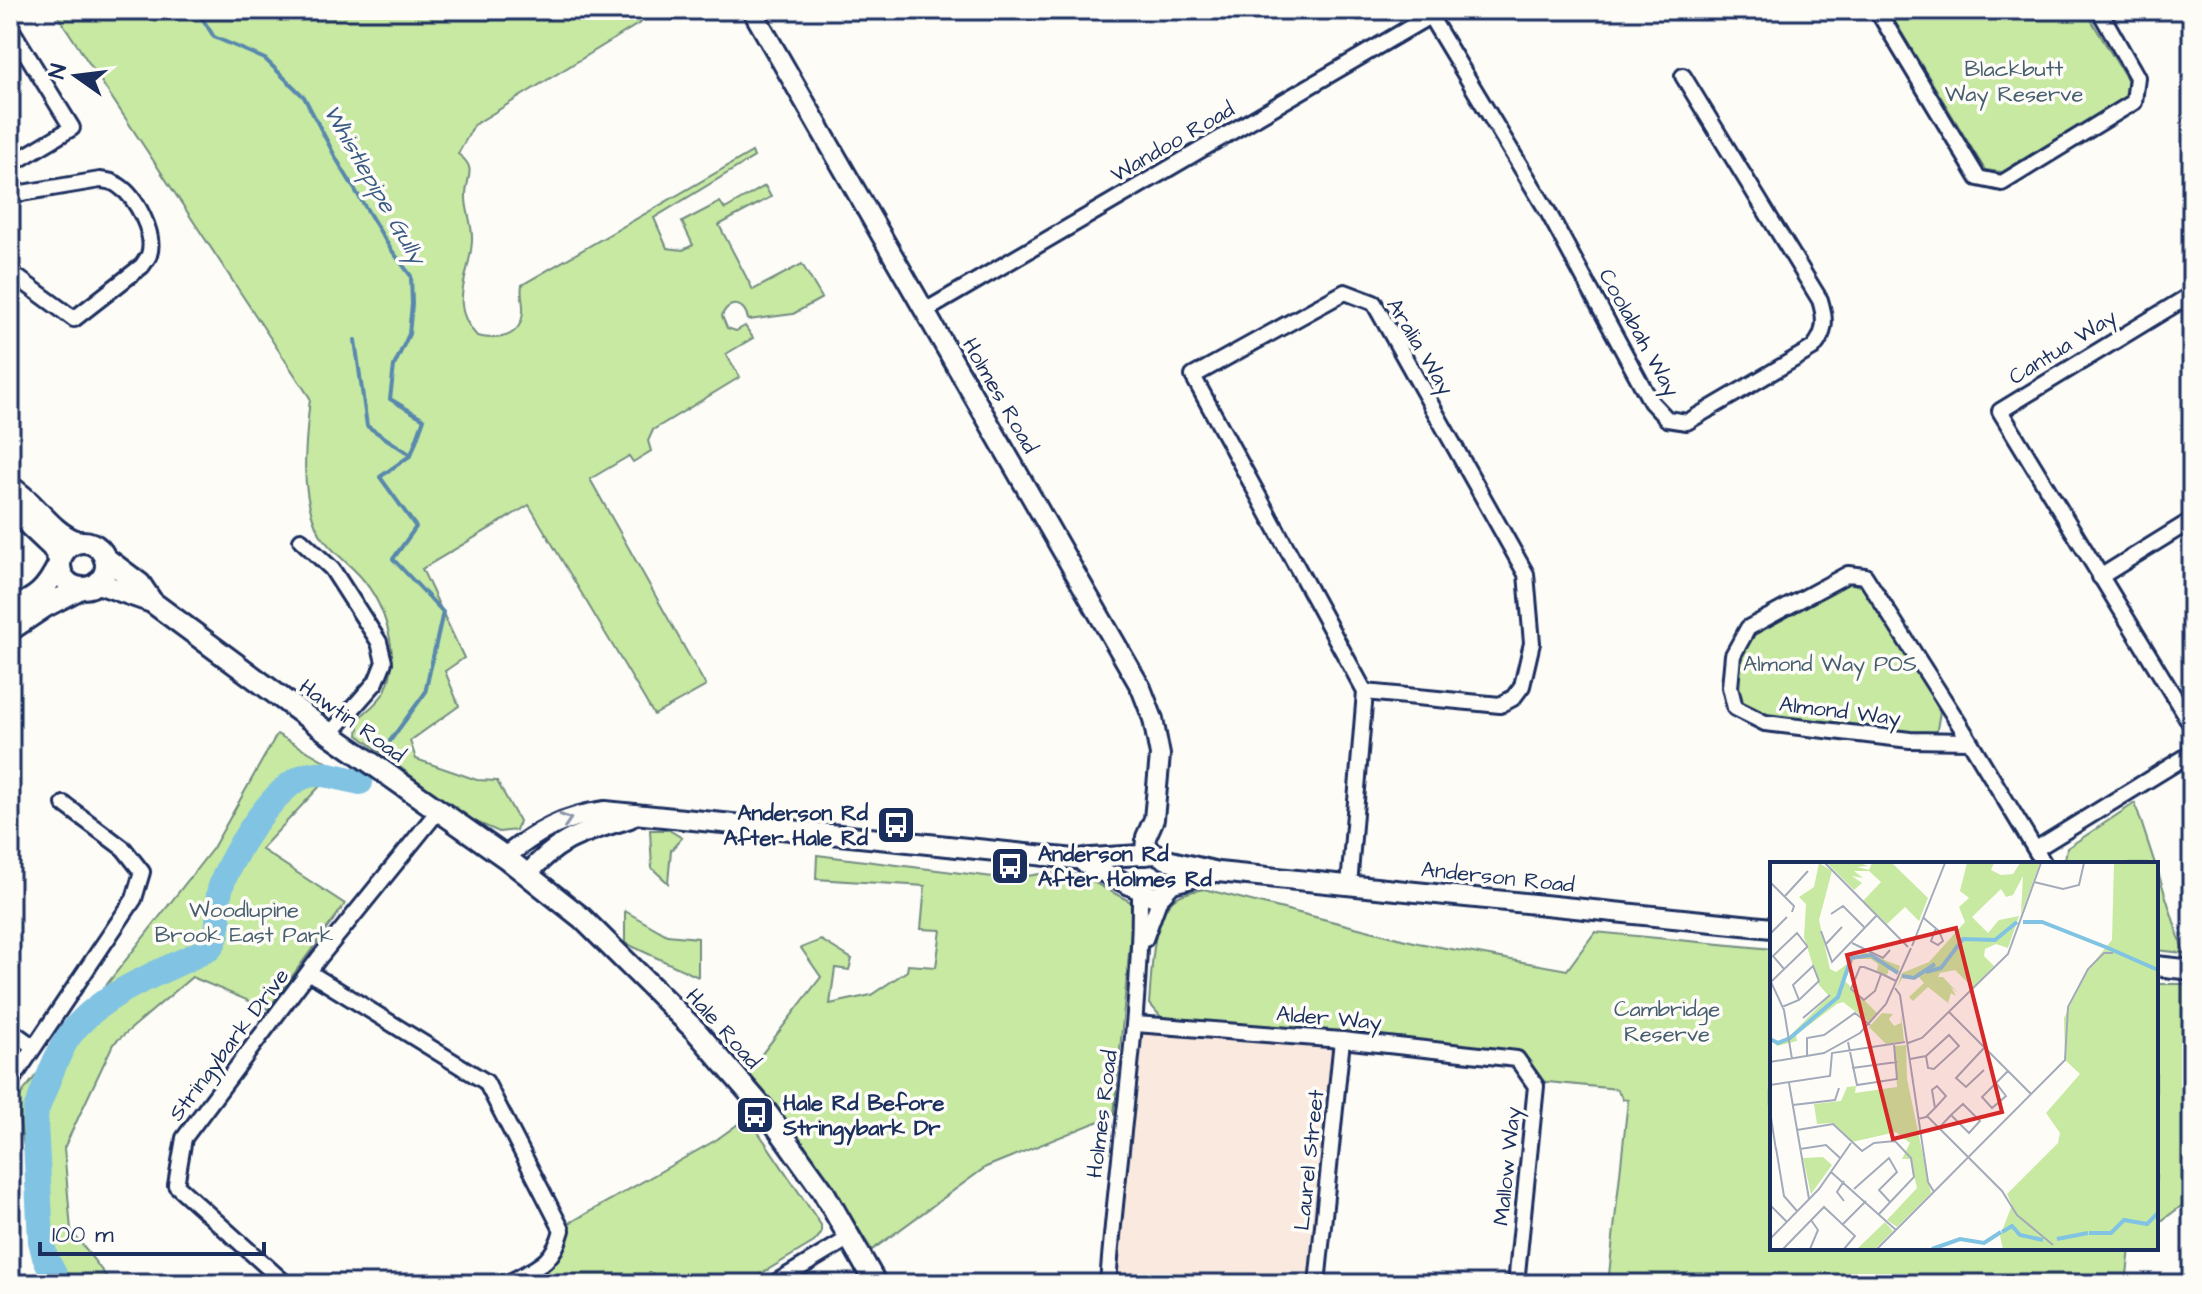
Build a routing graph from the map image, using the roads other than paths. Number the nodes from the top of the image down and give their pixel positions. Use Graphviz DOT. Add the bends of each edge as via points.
graph roads {
  1 [pos="752,10"];
  2 [pos="1877,10"];
  3 [pos="2099,10"];
  4 [pos="1435,13"];
  5 [pos="10,27"];
  6 [pos="1683,76"];
  7 [pos="10,165"];
  8 [pos="10,195"];
  9 [pos="10,272"];
  10 [pos="2192,294"];
  11 [pos="925,311"];
  12 [pos="10,487"];
  13 [pos="10,507"];
  14 [pos="2192,520"];
  15 [pos="301,540"];
  16 [pos="78,542"];
  17 [pos="104,557"];
  18 [pos="59,562"];
  19 [pos="2100,577"];
  20 [pos="89,586"];
  21 [pos="152,602"];
  22 [pos="10,610"];
  23 [pos="10,630"];
  24 [pos="1365,692"];
  25 [pos="2192,726"];
  26 [pos="330,734"];
  27 [pos="1969,741"];
  28 [pos="2192,753"];
  29 [pos="64,804"];
  30 [pos="438,811"];
  31 [pos="637,816"];
  32 [pos="1154,819"];
  33 [pos="2036,849"];
  34 [pos="1143,856"];
  35 [pos="505,857"];
  36 [pos="1166,858"];
  37 [pos="1075,859"];
  38 [pos="2043,862"];
  39 [pos="1218,872"];
  40 [pos="528,874"];
  41 [pos="1349,886"];
  42 [pos="1167,889"];
  43 [pos="1138,891"];
  44 [pos="1770,928"];
  45 [pos="1141,950"];
  46 [pos="2158,966"];
  47 [pos="2192,970"];
  48 [pos="310,973"];
  49 [pos="1136,1024"];
  50 [pos="10,1030"];
  51 [pos="1342,1040"];
  52 [pos="34,1047"];
  53 [pos="1517,1059"];
  54 [pos="10,1083"];
  55 [pos="851,1237"];
  56 [pos="286,1284"];
  57 [pos="506,1284"];
  58 [pos="773,1284"];
  59 [pos="876,1284"];
  60 [pos="1108,1284"];
  61 [pos="1317,1284"];
  62 [pos="1516,1284"];
  1 -- 11 [label="street, Holmes Road"];
  2 -- 3 [label="street" via="1978,178 2002,183 2134,102 2137,77"];
  4 -- 6 [label="street, Coolabah Way" via="1651,402 1667,419 1687,422 1813,348 1825,327 1820,300"];
  4 -- 11 [label="street, Wandoo Road"];
  5 -- 7 [label="street" via="72,128"];
  8 -- 9 [label="street" via="112,182 139,208 150,238 150,254 142,266 74,319"];
  10 -- 19 [label="street, Cantua Way" via="2000,411"];
  11 -- 32 [label="street, Holmes Road" via="1141,688 1160,755"];
  12 -- 16 [label="main road" via="54,528"];
  13 -- 18 [label="main road" via="52,547"];
  14 -- 19 [label="street"];
  15 -- 26 [label="street" via="332,569 379,642 384,662 376,682"];
  16 -- 17 [label="main road" via="94,545"];
  16 -- 18 [label="main road" via="66,548"];
  17 -- 20 [label="main road" via="105,571"];
  17 -- 21 [label="main road, Hawtin Road" via="140,584"];
  18 -- 20 [label="main road" via="67,583"];
  18 -- 22 [label="main road" via="42,593"];
  19 -- 25 [label="street, Cantua Way"];
  20 -- 21 [label="main road, Hawtin Road"];
  20 -- 23 [label="main road"];
  21 -- 26 [label="main road, Hawtin Road"];
  24 -- 24 [label="street, Aralia Way" via="1193,376 1345,292 1374,303 1526,574 1532,643 1522,686 1500,705"];
  24 -- 41 [label="street"];
  26 -- 30 [label="main road, Hawtin Road"];
  27 -- 27 [label="street, Almond Way" via="1865,576 1848,574 1748,628 1733,655 1730,687 1735,708 1765,723 1910,740"];
  27 -- 33 [label="street, Almond Way"];
  28 -- 33 [label="street"];
  29 -- 52 [label="street" via="124,849 142,872 134,899"];
  30 -- 35 [label="main road, Hawtin Road"];
  30 -- 48 [label="street, Stringybark Drive"];
  35 -- 31 [label="street, Anderson Road, one-way" via="534,833 572,818 605,811"];
  31 -- 37 [label="street, Anderson Road"];
  31 -- 40 [label="street, Anderson Road" via="558,844"];
  32 -- 34 [label="street, Holmes Road"];
  32 -- 36 [label="street, Holmes Road"];
  33 -- 38 [label="street, Almond Way"];
  34 -- 36 [label="street, Anderson Road"];
  34 -- 37 [label="street, Anderson Road"];
  34 -- 43 [label="street" via="1132,871"];
  35 -- 40 [label="main road, Hawtin Road"];
  36 -- 39 [label="street, Anderson Road"];
  36 -- 42 [label="street" via="1173,869"];
  37 -- 43 [label="street, Anderson Road"];
  39 -- 41 [label="street, Anderson Road"];
  39 -- 42 [label="street, Anderson Road"];
  40 -- 55 [label="main road, Hale Road" via="582,918 696,1031 767,1113"];
  41 -- 44 [label="street, Anderson Road"];
  42 -- 43 [label="street, Anderson Road" via="1152,896"];
  42 -- 45 [label="street, Holmes Road"];
  43 -- 45 [label="street, Holmes Road"];
  45 -- 49 [label="street, Holmes Road"];
  46 -- 47 [label="street"];
  48 -- 56 [label="street, Stringybark Drive" via="184,1138 176,1185"];
  48 -- 57 [label="street, Stringybark Drive" via="486,1082 562,1230 551,1258"];
  49 -- 51 [label="street, Alder Way"];
  49 -- 60 [label="street, Holmes Road"];
  50 -- 52 [label="street"];
  51 -- 53 [label="street, Alder Way"];
  51 -- 61 [label="street, Laurel Street"];
  52 -- 54 [label="street"];
  53 -- 62 [label="street, Mallow Way" via="1536,1086"];
  55 -- 58 [label="street"];
  55 -- 59 [label="main road, Hale Road"];
}
